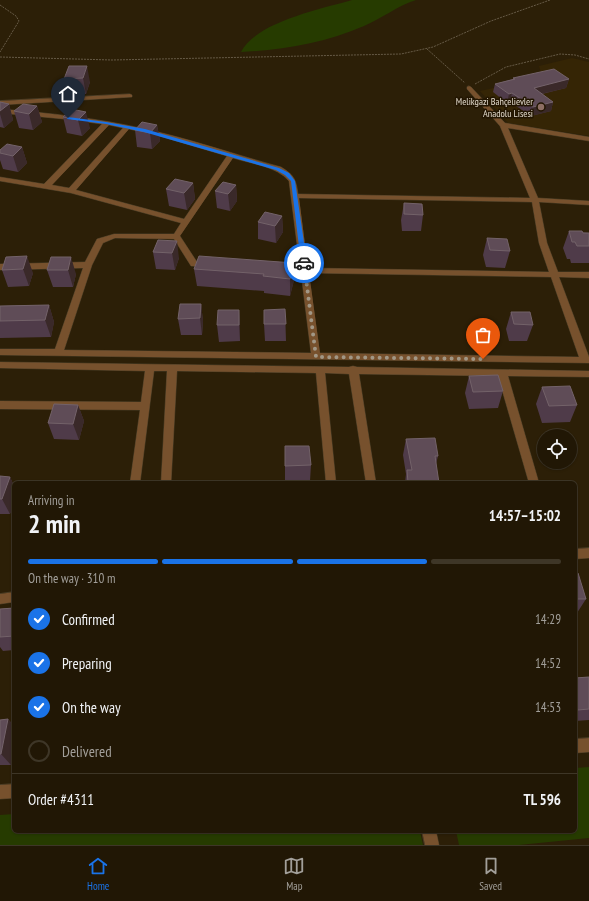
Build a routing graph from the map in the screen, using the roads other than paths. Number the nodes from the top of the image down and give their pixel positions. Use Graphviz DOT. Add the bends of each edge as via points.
graph roads {
  1 [pos="469,88"];
  2 [pos="130,96"];
  3 [pos="0,103"];
  4 [pos="0,111"];
  5 [pos="106,123"];
  6 [pos="503,125"];
  7 [pos="128,127"];
  8 [pos="589,139"];
  9 [pos="231,156"];
  10 [pos="0,179"];
  11 [pos="46,187"];
  12 [pos="71,191"];
  13 [pos="295,196"];
  14 [pos="535,200"];
  15 [pos="589,203"];
  16 [pos="186,222"];
  17 [pos="176,236"];
  18 [pos="88,265"];
  19 [pos="218,266"];
  20 [pos="0,267"];
  21 [pos="273,270"];
  22 [pos="305,272"];
  23 [pos="555,275"];
  24 [pos="589,275"];
  25 [pos="0,352"];
  26 [pos="58,353"];
  27 [pos="316,357"];
  28 [pos="587,360"];
  29 [pos="0,365"];
  30 [pos="150,367"];
  31 [pos="172,367"];
  32 [pos="320,369"];
  33 [pos="353,370"];
  34 [pos="502,373"];
  35 [pos="589,374"];
  36 [pos="0,405"];
  37 [pos="145,406"];
  38 [pos="135,481"];
  39 [pos="166,481"];
  40 [pos="331,481"];
  41 [pos="372,481"];
  42 [pos="533,481"];
  43 [pos="589,553"];
  44 [pos="577,554"];
  45 [pos="0,598"];
  46 [pos="12,598"];
  47 [pos="589,745"];
  48 [pos="577,746"];
  49 [pos="12,791"];
  50 [pos="0,792"];
  51 [pos="429,833"];
  52 [pos="432,845"];
  1 -- 6 [label="street"];
  2 -- 3 [label="street"];
  4 -- 5 [label="street"];
  5 -- 7 [label="street"];
  5 -- 11 [label="street"];
  6 -- 8 [label="street"];
  6 -- 14 [label="street"];
  7 -- 9 [label="street"];
  7 -- 12 [label="street"];
  9 -- 13 [label="street" via="278,169 287,174 293,181"];
  9 -- 16 [label="street"];
  10 -- 11 [label="street"];
  11 -- 12 [label="street"];
  12 -- 16 [label="street"];
  13 -- 14 [label="street"];
  13 -- 22 [label="street"];
  14 -- 15 [label="street"];
  14 -- 23 [label="street" via="543,243"];
  16 -- 17 [label="street"];
  17 -- 18 [label="street" via="106,238 98,243"];
  17 -- 19 [label="street" via="194,264"];
  18 -- 20 [label="street"];
  18 -- 26 [label="street"];
  21 -- 22 [label="street"];
  22 -- 23 [label="street"];
  22 -- 27 [label="street"];
  23 -- 24 [label="street"];
  23 -- 28 [label="street"];
  25 -- 26 [label="street"];
  26 -- 27 [label="street"];
  27 -- 28 [label="street"];
  29 -- 30 [label="street"];
  30 -- 31 [label="street"];
  30 -- 37 [label="street"];
  31 -- 32 [label="street"];
  31 -- 39 [label="street"];
  32 -- 33 [label="street"];
  32 -- 40 [label="street"];
  33 -- 34 [label="street"];
  33 -- 41 [label="street"];
  34 -- 35 [label="street"];
  34 -- 42 [label="street"];
  36 -- 37 [label="street"];
  37 -- 38 [label="street"];
  43 -- 44 [label="street"];
  45 -- 46 [label="street"];
  47 -- 48 [label="street"];
  49 -- 50 [label="street"];
  51 -- 52 [label="street"];
}
